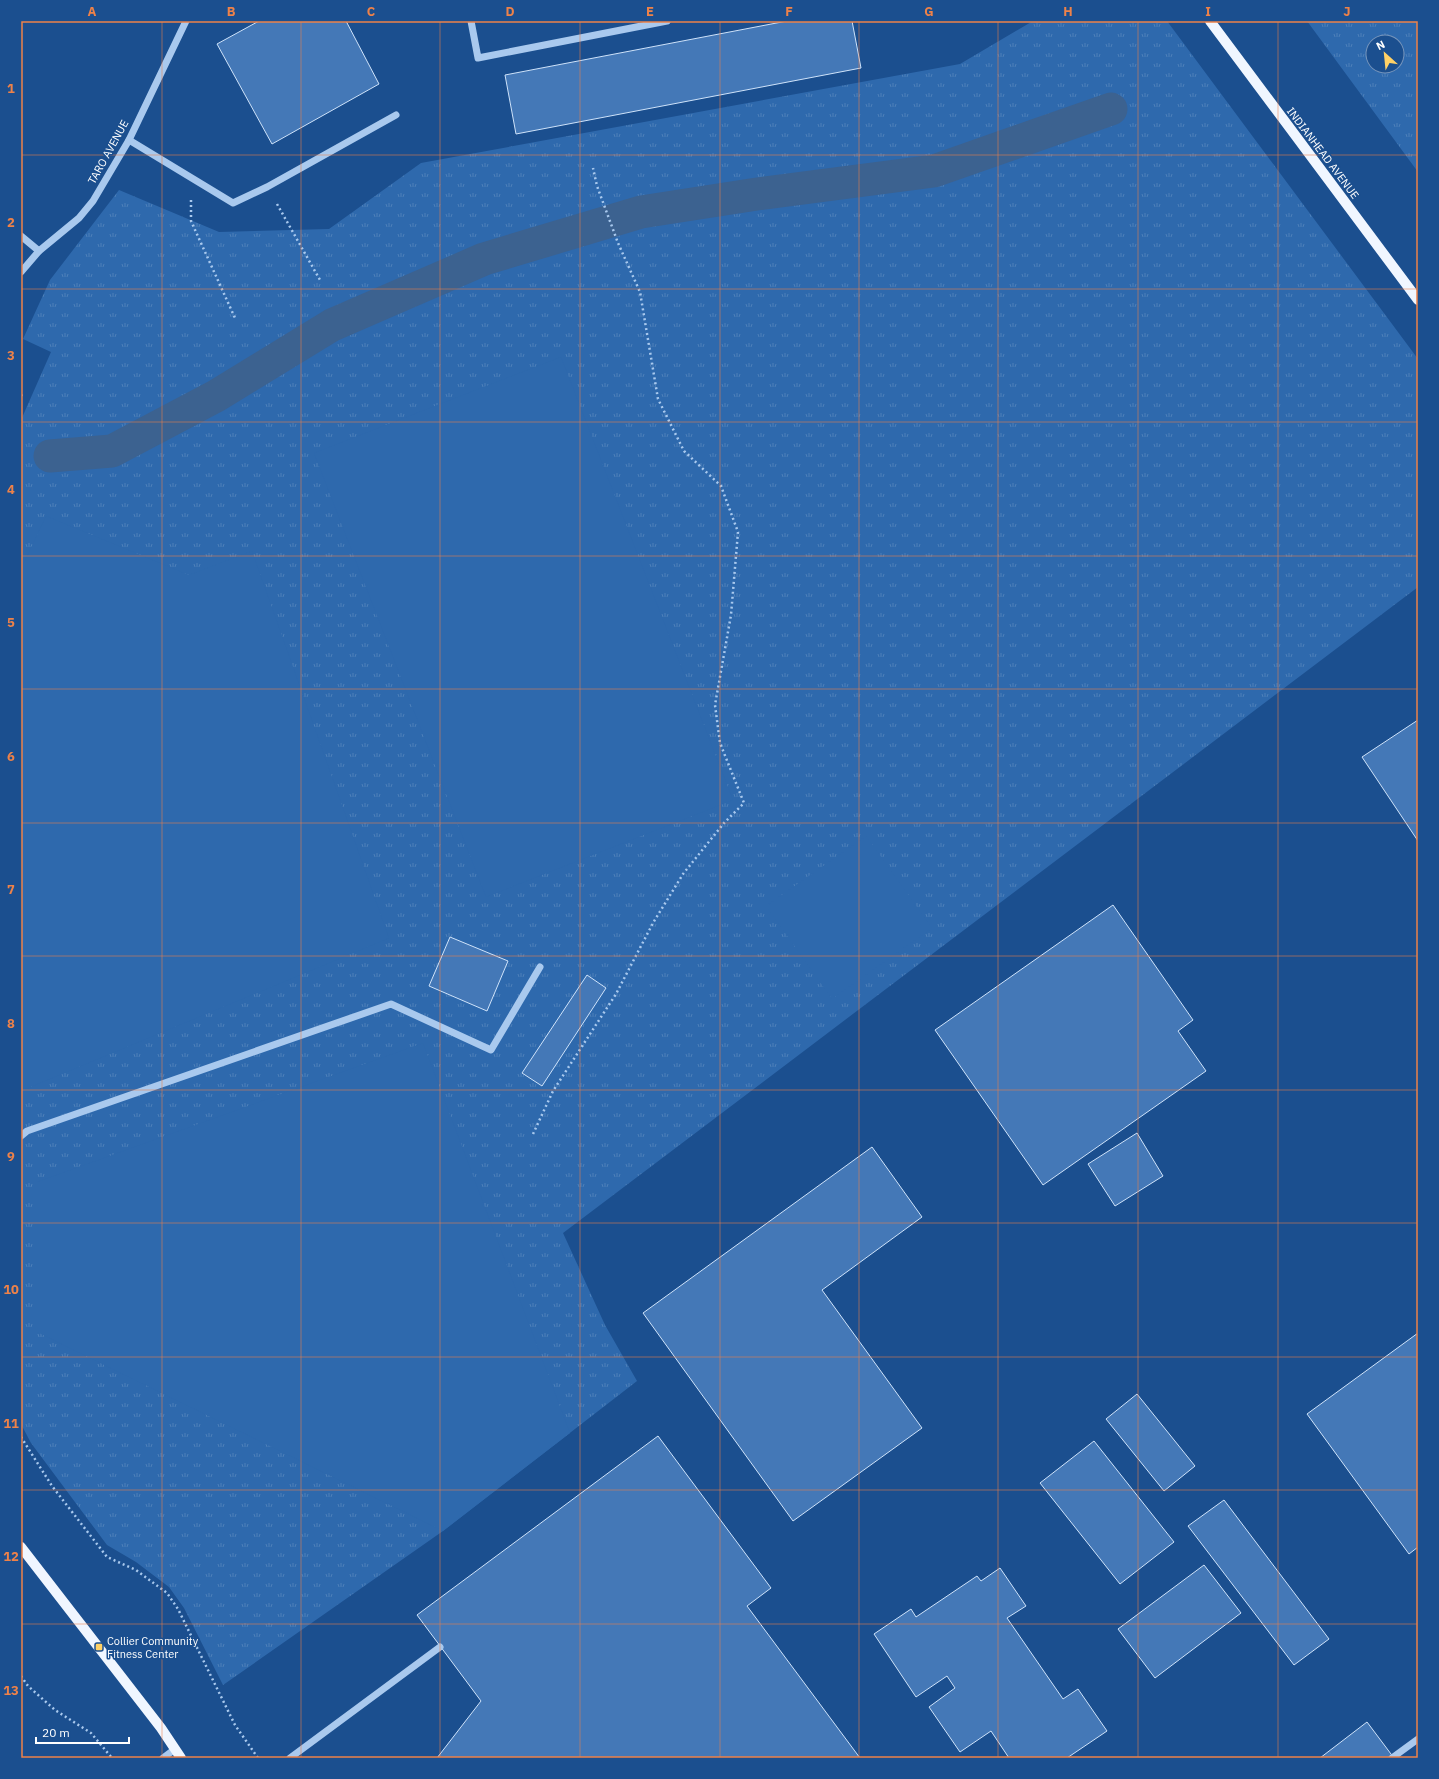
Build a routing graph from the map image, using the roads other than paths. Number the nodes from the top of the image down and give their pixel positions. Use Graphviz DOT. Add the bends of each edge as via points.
graph roads {
  1 [pos="186,21"];
  2 [pos="471,21"];
  3 [pos="667,21"];
  4 [pos="1210,21"];
  5 [pos="396,115"];
  6 [pos="129,140"];
  7 [pos="21,236"];
  8 [pos="39,251"];
  9 [pos="21,272"];
  10 [pos="1418,300"];
  11 [pos="540,967"];
  12 [pos="21,1136"];
  13 [pos="21,1547"];
  14 [pos="440,1647"];
  15 [pos="1418,1739"];
  16 [pos="175,1749"];
  17 [pos="163,1758"];
  18 [pos="181,1758"];
  19 [pos="290,1758"];
  20 [pos="1392,1758"];
  1 -- 6 [label="street, TARO AVENUE"];
  2 -- 3 [label="street" via="478,58"];
  4 -- 10 [label="main road, INDIANHEAD AVENUE"];
  5 -- 6 [label="street" via="267,187 233,203"];
  6 -- 8 [label="street, TARO AVENUE" via="93,201 79,218"];
  7 -- 8 [label="street"];
  8 -- 9 [label="street, TARO AVENUE"];
  11 -- 12 [label="street" via="491,1050 391,1004 27,1131"];
  13 -- 16 [label="main road"];
  14 -- 19 [label="street"];
  15 -- 20 [label="street"];
  16 -- 17 [label="street"];
  16 -- 18 [label="main road"];
}
